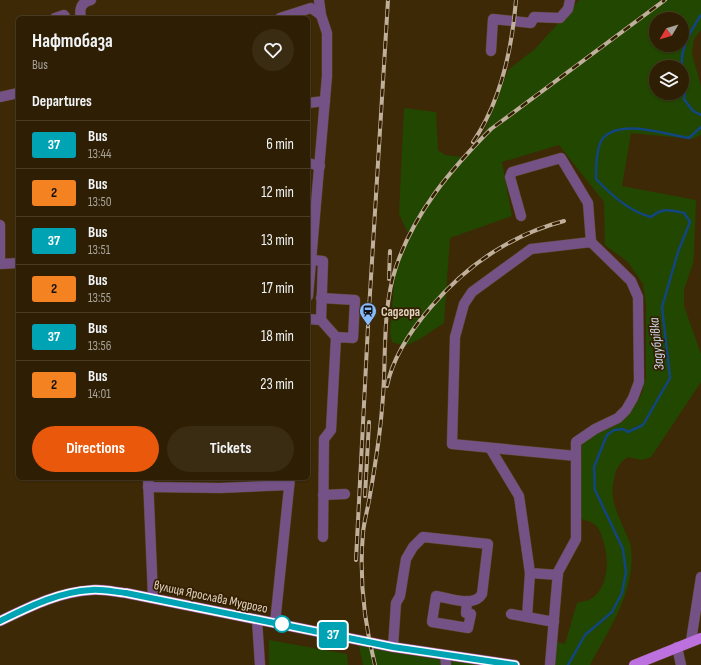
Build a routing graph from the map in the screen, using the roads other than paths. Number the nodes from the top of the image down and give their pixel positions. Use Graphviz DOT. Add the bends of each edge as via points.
graph roads {
  1 [pos="91,0"];
  2 [pos="319,0"];
  3 [pos="570,0"];
  4 [pos="321,15"];
  5 [pos="81,16"];
  6 [pos="286,16"];
  7 [pos="491,51"];
  8 [pos="16,93"];
  9 [pos="0,97"];
  10 [pos="325,101"];
  11 [pos="310,103"];
  12 [pos="310,164"];
  13 [pos="320,166"];
  14 [pos="521,216"];
  15 [pos="0,225"];
  16 [pos="591,242"];
  17 [pos="312,260"];
  18 [pos="16,263"];
  19 [pos="310,278"];
  20 [pos="321,298"];
  21 [pos="310,319"];
  22 [pos="321,320"];
  23 [pos="336,337"];
  24 [pos="490,448"];
  25 [pos="576,456"];
  26 [pos="290,482"];
  27 [pos="148,483"];
  28 [pos="345,494"];
  29 [pos="323,495"];
  30 [pos="323,536"];
  31 [pos="530,573"];
  32 [pos="558,575"];
  33 [pos="701,577"];
  34 [pos="153,597"];
  35 [pos="467,601"];
  36 [pos="511,614"];
  37 [pos="527,617"];
  38 [pos="257,620"];
  39 [pos="0,621"];
  40 [pos="554,622"];
  41 [pos="275,623"];
  42 [pos="696,639"];
  43 [pos="393,647"];
  44 [pos="677,647"];
  45 [pos="446,660"];
  46 [pos="260,665"];
  47 [pos="515,665"];
  48 [pos="550,665"];
  49 [pos="634,665"];
  50 [pos="681,665"];
  1 -- 5 [label="street" via="81,6"];
  2 -- 4 [label="street"];
  3 -- 7 [label="street" via="568,9 560,18 534,16 531,22 493,19"];
  4 -- 6 [label="street" via="311,8"];
  4 -- 10 [label="street" via="327,33"];
  8 -- 9 [label="street"];
  10 -- 11 [label="street"];
  10 -- 13 [label="street"];
  12 -- 13 [label="street"];
  13 -- 17 [label="street"];
  14 -- 16 [label="street" via="510,177 512,172 561,158 588,203"];
  15 -- 18 [label="street" via="0,264"];
  16 -- 24 [label="street" via="531,249 472,292 464,304 455,337 452,444"];
  16 -- 25 [label="street" via="631,281 638,297 639,382 626,410 618,418 576,442"];
  17 -- 19 [label="street"];
  17 -- 20 [label="street" via="323,261"];
  20 -- 22 [label="street"];
  20 -- 23 [label="street" via="355,300 353,338"];
  21 -- 22 [label="street"];
  22 -- 23 [label="street"];
  23 -- 29 [label="street" via="331,430 324,440"];
  24 -- 25 [label="street"];
  24 -- 31 [label="street" via="519,496"];
  25 -- 32 [label="street" via="576,539"];
  26 -- 27 [label="street" via="220,488"];
  26 -- 41 [label="street"];
  27 -- 34 [label="street"];
  28 -- 29 [label="street"];
  29 -- 30 [label="street"];
  31 -- 32 [label="street"];
  31 -- 37 [label="street"];
  32 -- 40 [label="street"];
  33 -- 42 [label="street"];
  34 -- 38 [label="main road, вулиця Ярослава Мудрого"];
  34 -- 39 [label="main road, вулиця Ярослава Мудрого" via="92,590 66,594 37,603"];
  35 -- 35 [label="street" via="466,613 471,614 468,628 432,622 436,596"];
  35 -- 43 [label="street" via="473,602 482,594 488,544 423,537 406,559 400,596 396,603"];
  36 -- 37 [label="street"];
  37 -- 40 [label="street"];
  38 -- 41 [label="main road, вулиця Ярослава Мудрого"];
  38 -- 46 [label="street"];
  40 -- 48 [label="street"];
  41 -- 43 [label="main road, вулиця Ярослава Мудрого"];
  42 -- 44 [label="main road"];
  43 -- 45 [label="main road, вулиця Ярослава Мудрого"];
  44 -- 49 [label="main road"];
  44 -- 50 [label="street"];
  45 -- 47 [label="main road, вулиця Ярослава Мудрого"];
}
